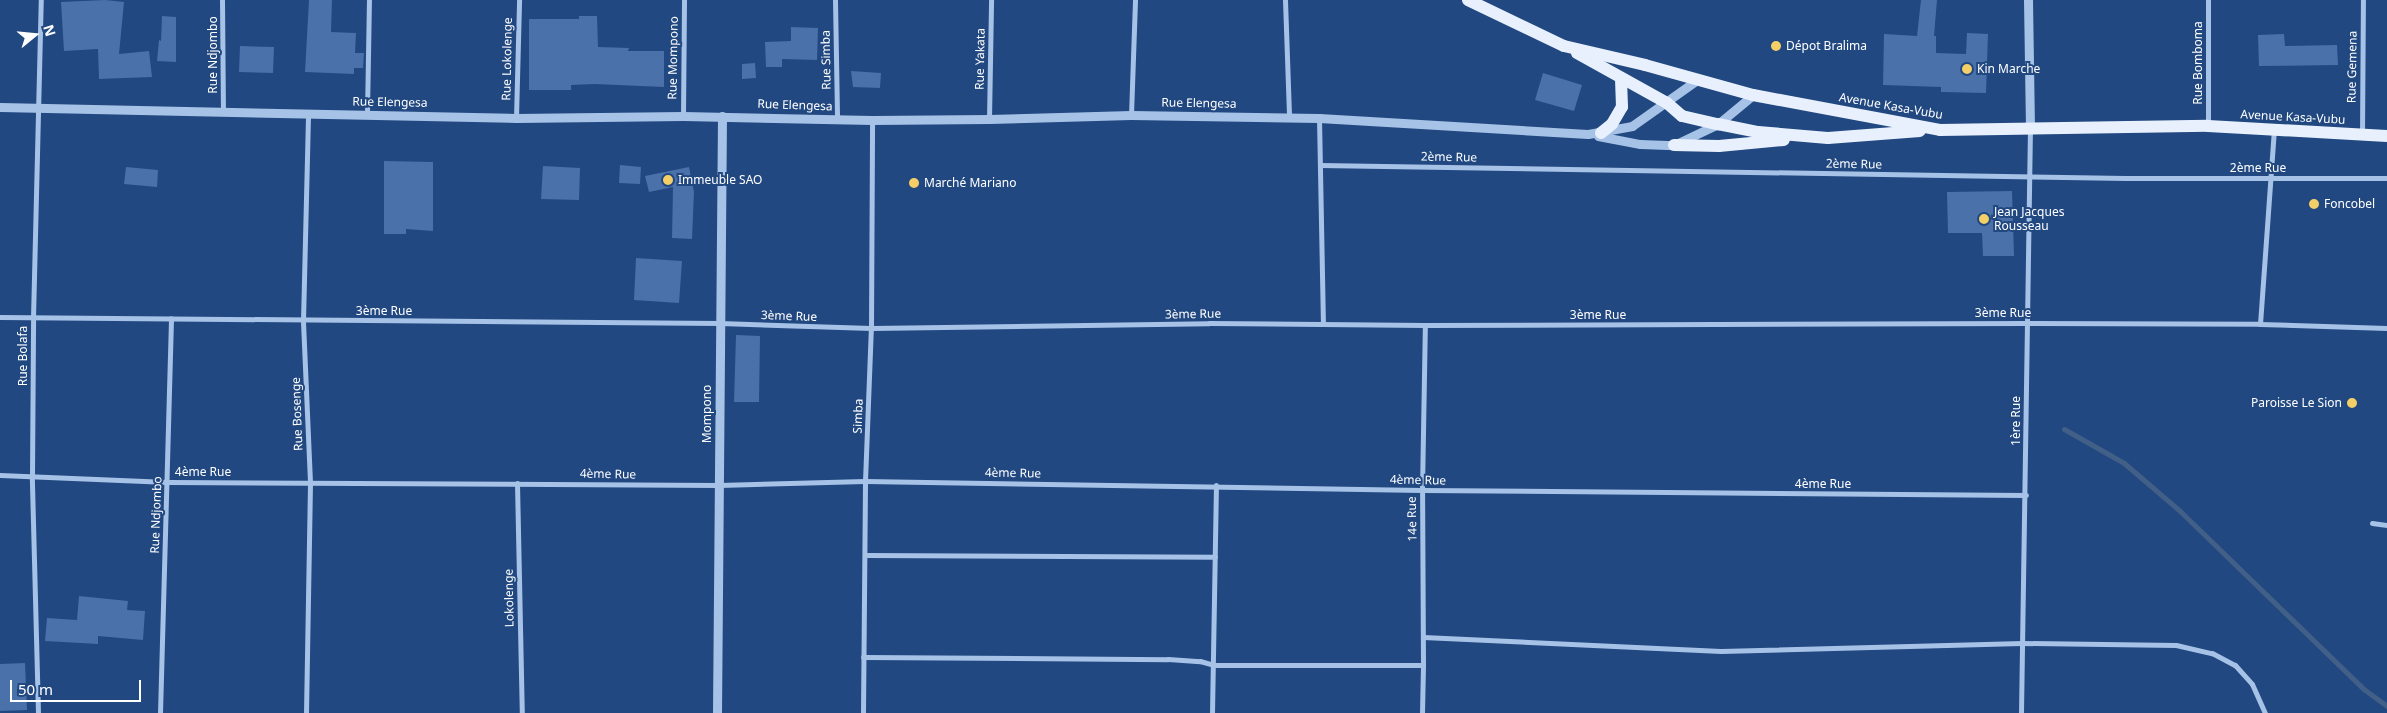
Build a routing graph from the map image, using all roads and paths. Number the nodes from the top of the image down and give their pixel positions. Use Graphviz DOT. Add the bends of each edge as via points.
graph roads {
  1 [pos="41,0"];
  2 [pos="222,0"];
  3 [pos="369,0"];
  4 [pos="518,0"];
  5 [pos="684,0"];
  6 [pos="835,0"];
  7 [pos="991,0"];
  8 [pos="1135,0"];
  9 [pos="1285,0"];
  10 [pos="1468,0"];
  11 [pos="2028,0"];
  12 [pos="2208,0"];
  13 [pos="2363,0"];
  14 [pos="1564,46"];
  15 [pos="1621,78"];
  16 [pos="1697,80"];
  17 [pos="1753,95"];
  18 [pos="1667,103"];
  19 [pos="0,107"];
  20 [pos="40,108"];
  21 [pos="223,110"];
  22 [pos="368,113"];
  23 [pos="308,114"];
  24 [pos="1131,115"];
  25 [pos="683,116"];
  26 [pos="722,116"];
  27 [pos="1290,117"];
  28 [pos="516,118"];
  29 [pos="1319,118"];
  30 [pos="837,119"];
  31 [pos="989,119"];
  32 [pos="872,120"];
  33 [pos="1718,124"];
  34 [pos="2208,126"];
  35 [pos="2030,128"];
  36 [pos="2274,129"];
  37 [pos="1940,130"];
  38 [pos="1595,133"];
  39 [pos="2362,135"];
  40 [pos="2387,136"];
  41 [pos="1813,137"];
  42 [pos="1674,145"];
  43 [pos="1320,165"];
  44 [pos="2029,176"];
  45 [pos="2271,178"];
  46 [pos="2387,178"];
  47 [pos="0,317"];
  48 [pos="33,318"];
  49 [pos="172,318"];
  50 [pos="303,320"];
  51 [pos="720,323"];
  52 [pos="2026,323"];
  53 [pos="1323,324"];
  54 [pos="2260,324"];
  55 [pos="1426,326"];
  56 [pos="871,328"];
  57 [pos="2387,328"];
  58 [pos="0,475"];
  59 [pos="32,476"];
  60 [pos="865,481"];
  61 [pos="168,482"];
  62 [pos="310,482"];
  63 [pos="517,483"];
  64 [pos="720,485"];
  65 [pos="1216,485"];
  66 [pos="1422,490"];
  67 [pos="2026,495"];
  68 [pos="2372,523"];
  69 [pos="2387,525"];
  70 [pos="866,555"];
  71 [pos="1215,557"];
  72 [pos="1423,637"];
  73 [pos="2022,643"];
  74 [pos="863,657"];
  75 [pos="1214,665"];
  76 [pos="1423,665"];
  77 [pos="38,713"];
  78 [pos="160,713"];
  79 [pos="306,713"];
  80 [pos="522,713"];
  81 [pos="717,713"];
  82 [pos="863,713"];
  83 [pos="1212,713"];
  84 [pos="1422,713"];
  85 [pos="2021,713"];
  86 [pos="2265,713"];
  1 -- 20 [label="street, Rue Bolafa"];
  2 -- 21 [label="street, Rue Ndjombo"];
  3 -- 22 [label="street"];
  4 -- 28 [label="street, Rue Lokolenge"];
  5 -- 25 [label="street, Rue Mompono"];
  6 -- 30 [label="street, Rue Simba"];
  7 -- 31 [label="street, Rue Yakata"];
  8 -- 24 [label="street"];
  9 -- 27 [label="street"];
  10 -- 14 [label="main road, Avenue Kasa-Vubu"];
  11 -- 35 [label="street"];
  12 -- 34 [label="street, Rue Bomboma"];
  13 -- 39 [label="street, Rue Gemena"];
  14 -- 15 [label="main road"];
  14 -- 16 [label="main road, Avenue Kasa-Vubu"];
  15 -- 18 [label="main road"];
  15 -- 38 [label="main road" via="1622,107 1612,124"];
  16 -- 17 [label="main road, Avenue Kasa-Vubu"];
  16 -- 18 [label="street"];
  17 -- 33 [label="street"];
  17 -- 37 [label="main road, Avenue Kasa-Vubu"];
  18 -- 33 [label="main road" via="1682,116"];
  18 -- 38 [label="street" via="1632,126"];
  19 -- 20 [label="street, Rue Elengesa"];
  20 -- 21 [label="street, Rue Elengesa"];
  20 -- 48 [label="street, Rue Bolafa"];
  21 -- 23 [label="street, Rue Elengesa"];
  22 -- 23 [label="street, Rue Elengesa"];
  22 -- 28 [label="street, Rue Elengesa"];
  23 -- 50 [label="street, Rue Bosenge"];
  24 -- 27 [label="street, Rue Elengesa"];
  24 -- 31 [label="street, Rue Elengesa"];
  25 -- 26 [label="street, Rue Elengesa"];
  25 -- 28 [label="street, Rue Elengesa"];
  26 -- 30 [label="street, Rue Elengesa"];
  26 -- 51 [label="street, Mompono"];
  27 -- 29 [label="street, Rue Elengesa"];
  29 -- 38 [label="street, Rue Elengesa"];
  29 -- 43 [label="street"];
  30 -- 32 [label="street, Rue Elengesa"];
  31 -- 32 [label="street, Rue Elengesa"];
  32 -- 56 [label="street, Simba"];
  33 -- 41 [label="main road" via="1758,132"];
  33 -- 42 [label="street"];
  34 -- 35 [label="main road, Avenue Kasa-Vubu"];
  34 -- 36 [label="main road, Avenue Kasa-Vubu"];
  35 -- 37 [label="main road, Avenue Kasa-Vubu"];
  35 -- 44 [label="street, 1ère Rue"];
  36 -- 39 [label="main road, Avenue Kasa-Vubu"];
  36 -- 45 [label="street"];
  37 -- 41 [label="main road"];
  38 -- 42 [label="street" via="1640,144"];
  39 -- 40 [label="main road, Avenue Kasa-Vubu"];
  41 -- 42 [label="main road" via="1719,146"];
  43 -- 44 [label="street, 2ème Rue"];
  43 -- 53 [label="street"];
  44 -- 45 [label="street, 2ème Rue"];
  44 -- 52 [label="street, 1ère Rue"];
  45 -- 46 [label="street, 2ème Rue"];
  45 -- 54 [label="street"];
  47 -- 48 [label="street, 3ème Rue"];
  48 -- 49 [label="street, 3ème Rue"];
  48 -- 59 [label="street, Rue Bolafa"];
  49 -- 50 [label="street, 3ème Rue"];
  49 -- 61 [label="street, Rue Ndjombo"];
  50 -- 51 [label="street, 3ème Rue"];
  50 -- 62 [label="street, Rue Bosenge"];
  51 -- 56 [label="street, 3ème Rue"];
  51 -- 64 [label="street, Mompono"];
  52 -- 54 [label="street, 3ème Rue"];
  52 -- 55 [label="street, 3ème Rue"];
  52 -- 67 [label="street, 1ère Rue"];
  53 -- 55 [label="street, 3ème Rue"];
  53 -- 56 [label="street, 3ème Rue"];
  54 -- 57 [label="street, 3ème Rue"];
  55 -- 66 [label="street, 14e Rue"];
  56 -- 60 [label="street, Simba"];
  58 -- 59 [label="street, 4ème Rue"];
  59 -- 61 [label="street, 4ème Rue"];
  59 -- 77 [label="street, Rue Bolafa"];
  60 -- 64 [label="street, 4ème Rue"];
  60 -- 65 [label="street, 4ème Rue"];
  60 -- 70 [label="street, Simba"];
  61 -- 62 [label="street, 4ème Rue"];
  61 -- 78 [label="street, Rue Ndjombo"];
  62 -- 63 [label="street, 4ème Rue"];
  62 -- 79 [label="street, Rue Bosenge"];
  63 -- 64 [label="street, 4ème Rue"];
  63 -- 80 [label="street, Lokolenge"];
  64 -- 81 [label="street, Mompono"];
  65 -- 66 [label="street, 4ème Rue"];
  65 -- 71 [label="street"];
  66 -- 67 [label="street, 4ème Rue"];
  66 -- 72 [label="street, 14e Rue"];
  67 -- 73 [label="street, 1ère Rue"];
  68 -- 69 [label="street"];
  70 -- 71 [label="street"];
  70 -- 74 [label="street, Simba"];
  71 -- 75 [label="street"];
  72 -- 73 [label="street" via="1722,651"];
  72 -- 76 [label="street, 14e Rue"];
  73 -- 85 [label="street, 1ère Rue"];
  73 -- 86 [label="street" via="2176,645 2212,653 2235,665 2252,684"];
  74 -- 75 [label="street" via="1168,659"];
  74 -- 82 [label="street, Simba"];
  75 -- 76 [label="street"];
  75 -- 83 [label="street"];
  76 -- 84 [label="street, 14e Rue"];
}
